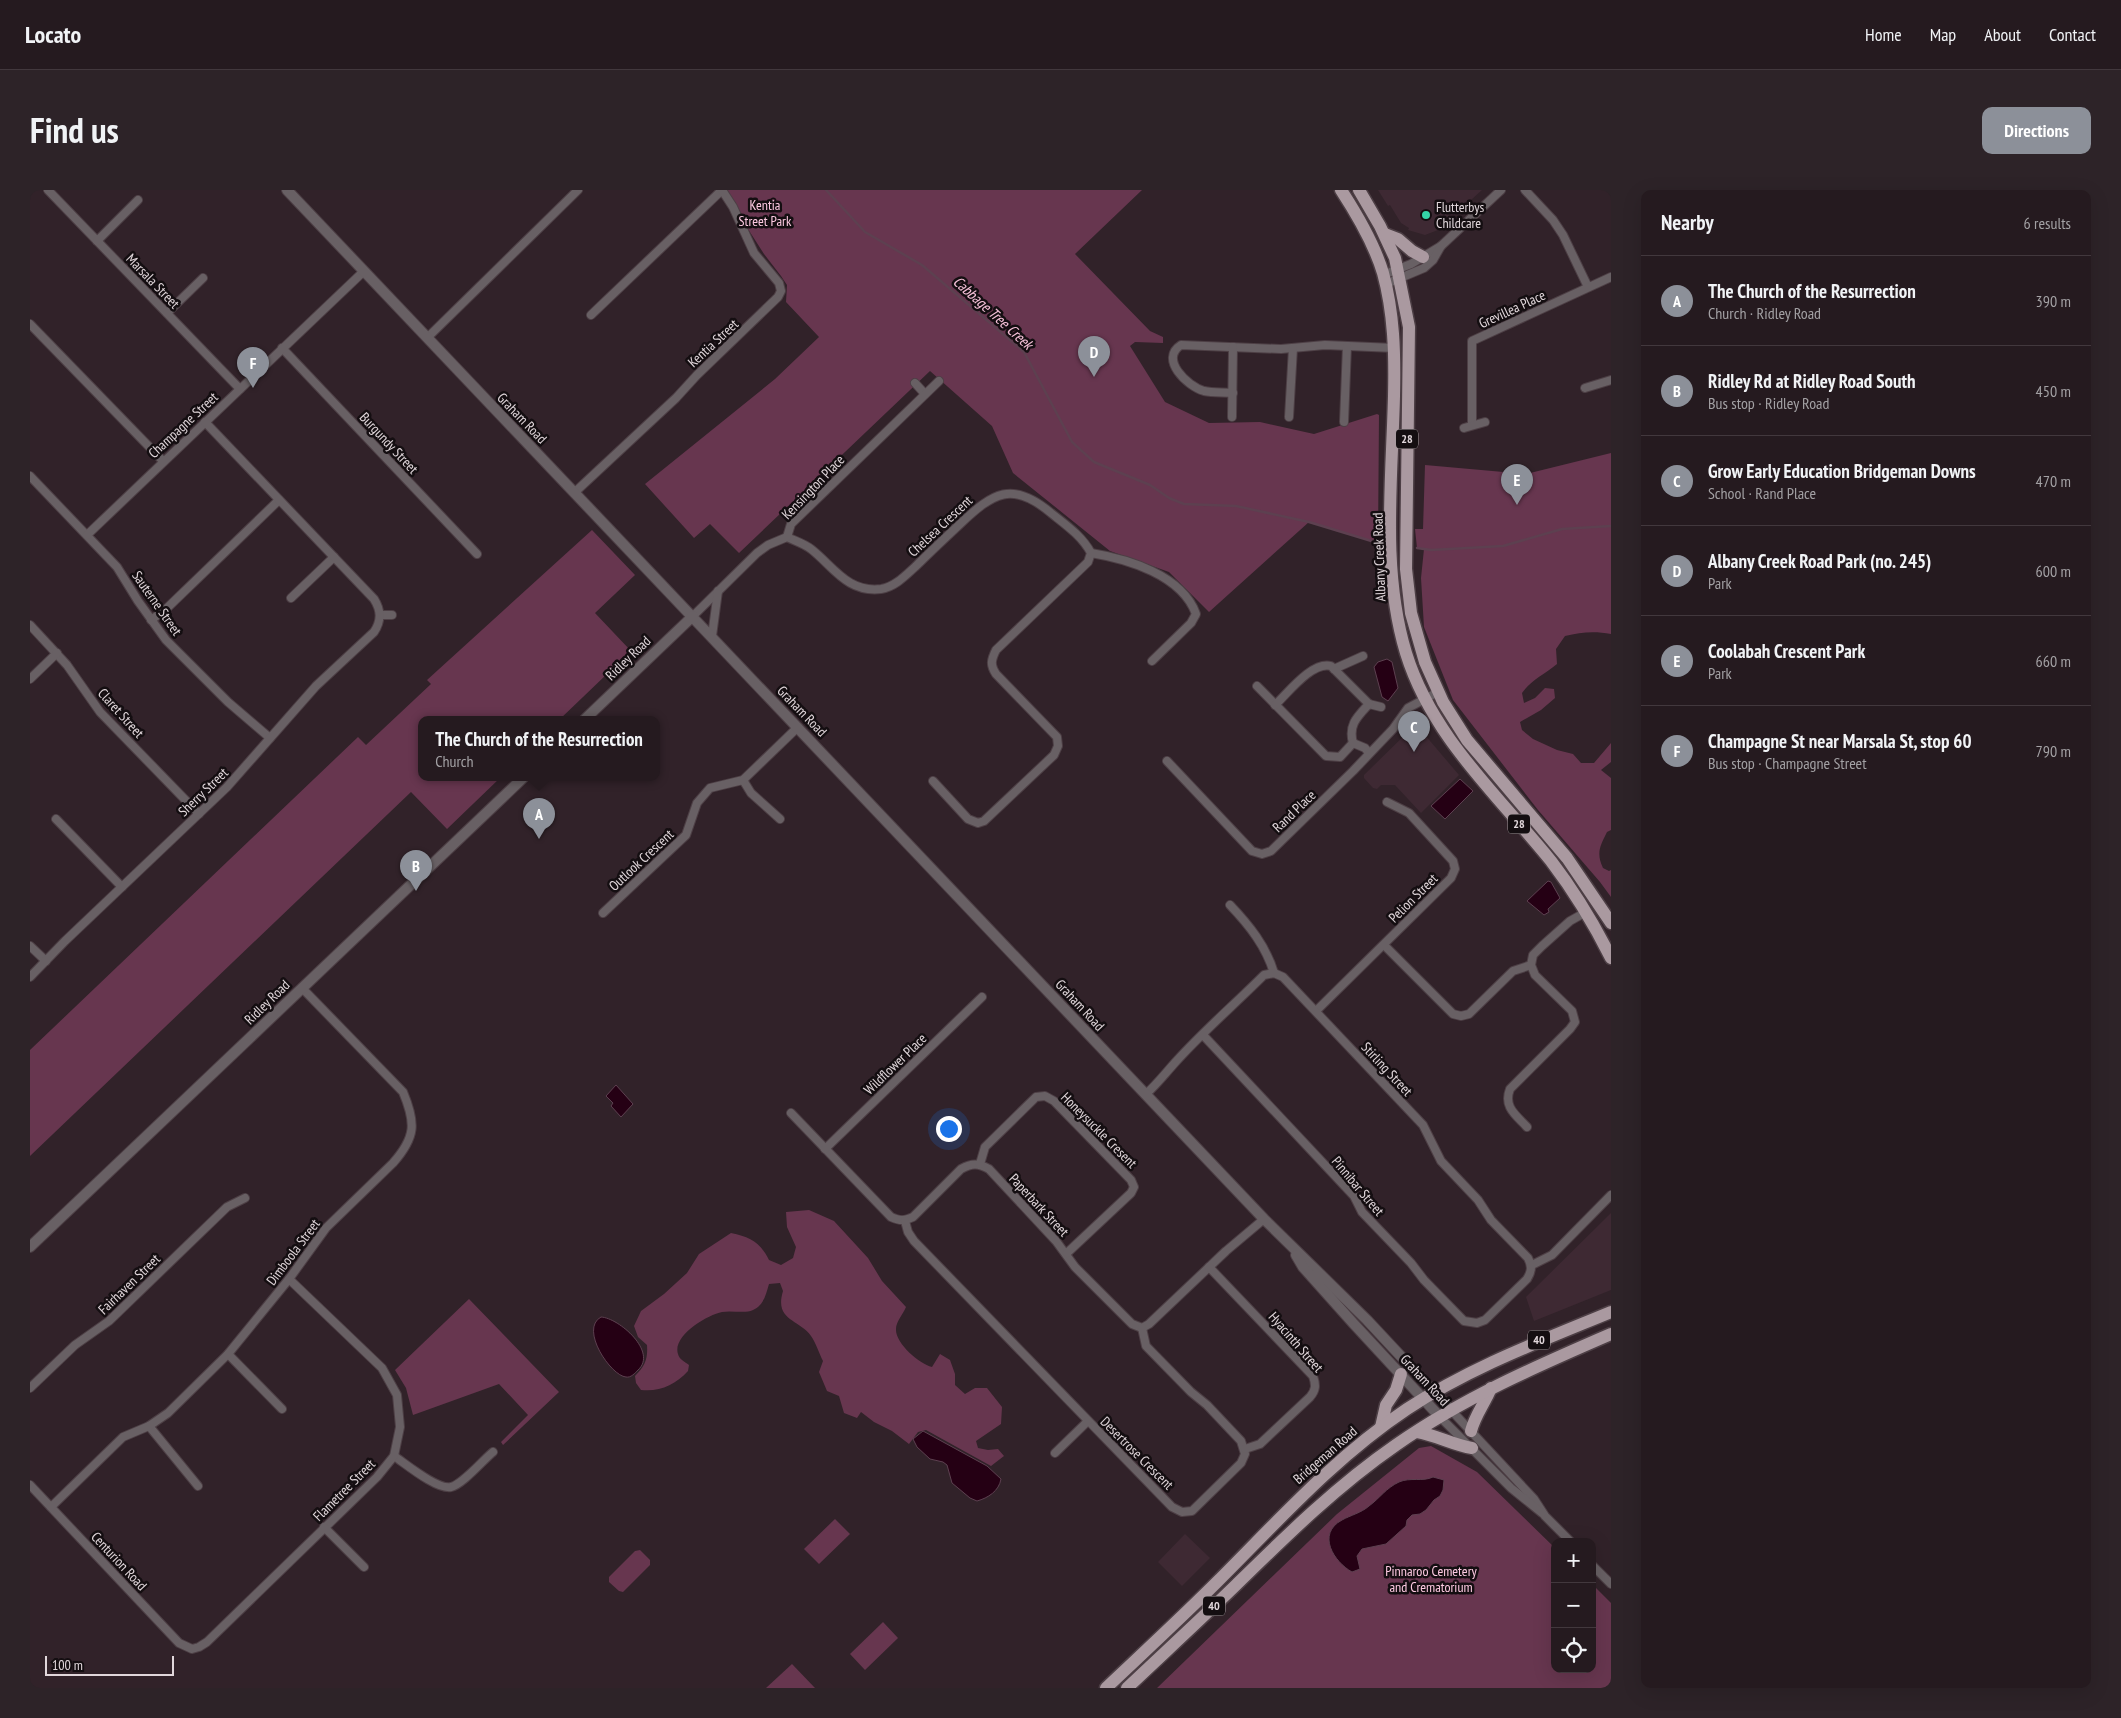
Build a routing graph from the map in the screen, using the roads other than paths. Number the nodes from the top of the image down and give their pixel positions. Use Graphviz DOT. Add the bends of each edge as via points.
graph roads {
  1 [pos="48,190"];
  2 [pos="287,190"];
  3 [pos="578,190"];
  4 [pos="722,190"];
  5 [pos="1341,190"];
  6 [pos="1359,190"];
  7 [pos="1501,190"];
  8 [pos="1525,190"];
  9 [pos="138,200"];
  10 [pos="1385,234"];
  11 [pos="97,241"];
  12 [pos="1441,246"];
  13 [pos="1423,256"];
  14 [pos="363,272"];
  15 [pos="1399,275"];
  16 [pos="1611,277"];
  17 [pos="203,278"];
  18 [pos="1384,279"];
  19 [pos="1588,286"];
  20 [pos="167,314"];
  21 [pos="591,315"];
  22 [pos="30,324"];
  23 [pos="427,338"];
  24 [pos="1347,346"];
  25 [pos="1233,347"];
  26 [pos="282,348"];
  27 [pos="1293,348"];
  28 [pos="1394,348"];
  29 [pos="939,380"];
  30 [pos="1611,380"];
  31 [pos="914,383"];
  32 [pos="1585,388"];
  33 [pos="240,389"];
  34 [pos="1233,393"];
  35 [pos="925,394"];
  36 [pos="1289,416"];
  37 [pos="1232,417"];
  38 [pos="205,422"];
  39 [pos="1344,422"];
  40 [pos="1485,422"];
  41 [pos="1472,425"];
  42 [pos="1464,428"];
  43 [pos="163,462"];
  44 [pos="30,476"];
  45 [pos="574,493"];
  46 [pos="279,500"];
  47 [pos="87,535"];
  48 [pos="787,537"];
  49 [pos="1090,553"];
  50 [pos="477,554"];
  51 [pos="334,557"];
  52 [pos="718,591"];
  53 [pos="291,598"];
  54 [pos="380,615"];
  55 [pos="392,616"];
  56 [pos="693,616"];
  57 [pos="151,620"];
  58 [pos="30,625"];
  59 [pos="712,636"];
  60 [pos="57,653"];
  61 [pos="1363,656"];
  62 [pos="1152,661"];
  63 [pos="1334,669"];
  64 [pos="30,679"];
  65 [pos="1257,686"];
  66 [pos="1438,692"];
  67 [pos="1425,698"];
  68 [pos="1369,704"];
  69 [pos="1275,705"];
  70 [pos="1381,707"];
  71 [pos="588,716"];
  72 [pos="798,727"];
  73 [pos="270,738"];
  74 [pos="1352,743"];
  75 [pos="1370,753"];
  76 [pos="1166,762"];
  77 [pos="743,780"];
  78 [pos="520,781"];
  79 [pos="933,781"];
  80 [pos="1387,802"];
  81 [pos="199,814"];
  82 [pos="56,819"];
  83 [pos="780,819"];
  84 [pos="122,887"];
  85 [pos="1230,905"];
  86 [pos="1586,912"];
  87 [pos="603,914"];
  88 [pos="1611,923"];
  89 [pos="1384,945"];
  90 [pos="30,946"];
  91 [pos="1611,958"];
  92 [pos="46,961"];
  93 [pos="1530,965"];
  94 [pos="1274,974"];
  95 [pos="30,977"];
  96 [pos="302,988"];
  97 [pos="982,997"];
  98 [pos="1316,1011"];
  99 [pos="1203,1035"];
  100 [pos="1146,1094"];
  101 [pos="791,1113"];
  102 [pos="1527,1127"];
  103 [pos="826,1149"];
  104 [pos="980,1164"];
  105 [pos="1611,1195"];
  106 [pos="245,1198"];
  107 [pos="1264,1219"];
  108 [pos="904,1221"];
  109 [pos="30,1247"];
  110 [pos="1295,1252"];
  111 [pos="1067,1253"];
  112 [pos="1532,1265"];
  113 [pos="1209,1266"];
  114 [pos="289,1279"];
  115 [pos="1611,1312"];
  116 [pos="1142,1328"];
  117 [pos="1611,1334"];
  118 [pos="228,1354"];
  119 [pos="1401,1374"];
  120 [pos="30,1388"];
  121 [pos="1491,1388"];
  122 [pos="1429,1395"];
  123 [pos="282,1409"];
  124 [pos="1446,1413"];
  125 [pos="1088,1421"];
  126 [pos="148,1426"];
  127 [pos="1381,1427"];
  128 [pos="1471,1430"];
  129 [pos="1417,1432"];
  130 [pos="1472,1448"];
  131 [pos="1244,1449"];
  132 [pos="492,1452"];
  133 [pos="1055,1453"];
  134 [pos="394,1456"];
  135 [pos="30,1485"];
  136 [pos="198,1486"];
  137 [pos="51,1507"];
  138 [pos="1286,1510"];
  139 [pos="1545,1516"];
  140 [pos="1300,1523"];
  141 [pos="324,1527"];
  142 [pos="1567,1538"];
  143 [pos="364,1567"];
  144 [pos="1596,1569"];
  145 [pos="1611,1584"];
  146 [pos="192,1649"];
  147 [pos="1106,1688"];
  148 [pos="1127,1688"];
  1 -- 11 [label="street, Marsala Street"];
  2 -- 14 [label="street, Graham Road"];
  3 -- 23 [label="street"];
  4 -- 21 [label="street"];
  4 -- 45 [label="street, Kentia Street" via="754,253 779,283 778,297"];
  5 -- 18 [label="main road, Albany Creek Road / 28" via="1370,240"];
  6 -- 10 [label="main road, Albany Creek Road / 28"];
  7 -- 12 [label="street"];
  8 -- 19 [label="street" via="1558,228"];
  9 -- 11 [label="street"];
  10 -- 13 [label="main road"];
  10 -- 15 [label="main road, Albany Creek Road / 28"];
  11 -- 20 [label="street, Marsala Street"];
  12 -- 13 [label="street"];
  12 -- 15 [label="street" via="1424,268"];
  13 -- 15 [label="street"];
  14 -- 23 [label="street, Graham Road"];
  14 -- 26 [label="street, Champagne Street"];
  15 -- 18 [label="street"];
  15 -- 66 [label="main road, Albany Creek Road / 28" via="1409,340 1407,581 1416,634"];
  16 -- 19 [label="street, Grevillea Place"];
  17 -- 20 [label="street"];
  18 -- 28 [label="main road, Albany Creek Road / 28" via="1392,316"];
  19 -- 41 [label="street, Grevillea Place" via="1472,341"];
  20 -- 33 [label="street, Marsala Street"];
  22 -- 43 [label="street"];
  23 -- 45 [label="street, Graham Road"];
  24 -- 27 [label="street"];
  24 -- 28 [label="street"];
  24 -- 39 [label="street"];
  25 -- 27 [label="street"];
  25 -- 34 [label="street"];
  25 -- 34 [label="street" via="1181,345 1173,355 1173,364 1179,375 1197,388"];
  26 -- 33 [label="street, Champagne Street"];
  26 -- 50 [label="street, Burgundy Street"];
  27 -- 36 [label="street"];
  28 -- 67 [label="main road, Albany Creek Road / 28" via="1392,581 1405,648"];
  29 -- 35 [label="street, Kensington Place"];
  30 -- 32 [label="street"];
  31 -- 35 [label="street"];
  33 -- 38 [label="street, Champagne Street"];
  34 -- 37 [label="street"];
  35 -- 48 [label="street, Kensington Place" via="791,524"];
  38 -- 43 [label="street, Champagne Street"];
  38 -- 46 [label="street"];
  40 -- 41 [label="street"];
  41 -- 42 [label="street"];
  43 -- 47 [label="street, Champagne Street"];
  44 -- 47 [label="street, Sauterne Street"];
  45 -- 56 [label="street, Graham Road"];
  46 -- 51 [label="street"];
  46 -- 57 [label="street"];
  47 -- 57 [label="street, Sauterne Street" via="116,567"];
  48 -- 49 [label="street, Chelsea Crescent" via="802,543 836,574 859,587 882,589 900,581 983,502 1003,494 1016,494 1036,500 1085,542"];
  48 -- 52 [label="street, Kensington Place" via="757,553"];
  49 -- 62 [label="street" via="1158,573 1192,605 1196,614 1191,623"];
  49 -- 79 [label="street" via="1088,562 996,650 992,659 996,674 1057,737 1054,755 984,821 978,823 968,819"];
  51 -- 53 [label="street"];
  51 -- 54 [label="street" via="374,599"];
  52 -- 56 [label="street, Kensington Place"];
  52 -- 59 [label="street"];
  54 -- 55 [label="street"];
  54 -- 73 [label="street, Sherry Street" via="374,632 316,686"];
  56 -- 59 [label="street, Graham Road"];
  56 -- 71 [label="street, Ridley Road"];
  57 -- 73 [label="street, Sauterne Street" via="213,688"];
  58 -- 60 [label="street, Claret Street"];
  59 -- 72 [label="street, Graham Road"];
  60 -- 64 [label="street"];
  60 -- 81 [label="street, Claret Street" via="100,712"];
  61 -- 63 [label="street"];
  63 -- 68 [label="street"];
  63 -- 69 [label="street" via="1326,665 1315,668"];
  65 -- 69 [label="street"];
  66 -- 67 [label="street, Rand Place"];
  66 -- 88 [label="main road, Albany Creek Road / 28" via="1467,740 1567,858"];
  67 -- 75 [label="street, Rand Place" via="1408,708"];
  67 -- 86 [label="main road, Albany Creek Road / 28" via="1455,749 1550,860"];
  68 -- 70 [label="street"];
  68 -- 74 [label="street" via="1351,724"];
  69 -- 74 [label="street" via="1326,756 1340,757"];
  72 -- 77 [label="street"];
  72 -- 100 [label="street, Graham Road"];
  73 -- 81 [label="street, Sherry Street" via="244,770"];
  74 -- 75 [label="street"];
  75 -- 76 [label="street, Rand Place" via="1271,851 1262,854 1252,851"];
  77 -- 83 [label="street" via="751,793"];
  77 -- 87 [label="street, Outlook Crescent" via="710,788 697,804 686,835"];
  78 -- 96 [label="street, Ridley Road"];
  80 -- 89 [label="street, Pelion Street" via="1409,814 1453,860 1455,869 1451,878"];
  81 -- 84 [label="street, Sherry Street"];
  82 -- 84 [label="street"];
  84 -- 92 [label="street, Sherry Street"];
  85 -- 94 [label="street" via="1248,924"];
  86 -- 91 [label="main road, Albany Creek Road / 28"];
  86 -- 93 [label="street" via="1570,921 1542,946 1533,955"];
  89 -- 93 [label="street" via="1453,1014 1461,1016 1469,1014 1513,971"];
  89 -- 98 [label="street, Pelion Street"];
  90 -- 92 [label="street"];
  92 -- 95 [label="street, Sherry Street"];
  93 -- 102 [label="street" via="1572,1011 1574,1022 1510,1089 1509,1107"];
  94 -- 98 [label="street, Stirling Street" via="1283,977"];
  94 -- 99 [label="street" via="1264,975"];
  96 -- 109 [label="street, Ridley Road"];
  96 -- 114 [label="street, Dimboola Street" via="403,1092 413,1122 403,1152 326,1228"];
  97 -- 103 [label="street, Wildflower Place"];
  98 -- 112 [label="street, Stirling Street" via="1423,1125 1441,1161"];
  99 -- 100 [label="street"];
  99 -- 112 [label="street, Pinnibar Street" via="1354,1196 1362,1212 1464,1321 1478,1324 1485,1320 1527,1279"];
  100 -- 107 [label="street, Graham Road"];
  101 -- 103 [label="street"];
  103 -- 108 [label="street" via="891,1217"];
  104 -- 108 [label="street" via="961,1169 913,1217"];
  104 -- 111 [label="street, Paperbark Street"];
  104 -- 111 [label="street, Honeysuckle Cresent" via="985,1147 1036,1097 1054,1100 1131,1180 1134,1187"];
  105 -- 112 [label="street" via="1552,1255"];
  106 -- 120 [label="street, Fairhaven Street" via="226,1207 109,1321 75,1345"];
  107 -- 110 [label="street, Graham Road"];
  107 -- 113 [label="street"];
  108 -- 125 [label="street, Desertrose Crescent" via="914,1241"];
  110 -- 119 [label="street, Graham Road" via="1302,1267"];
  110 -- 122 [label="street, Graham Road" via="1367,1320"];
  111 -- 116 [label="street, Paperbark Street" via="1075,1266 1132,1324"];
  113 -- 116 [label="street"];
  113 -- 131 [label="street, Hyacinth Street" via="1313,1376 1316,1384 1310,1397 1260,1444"];
  114 -- 118 [label="street, Dimboola Street"];
  114 -- 134 [label="street, Flametree Street" via="382,1368 398,1395 400,1427"];
  115 -- 122 [label="main road, Bridgeman Road / 40" via="1502,1356"];
  116 -- 131 [label="street" via="1146,1346 1214,1412 1241,1441"];
  117 -- 121 [label="main road, 40"];
  118 -- 123 [label="street"];
  118 -- 126 [label="street, Dimboola Street" via="168,1413"];
  119 -- 122 [label="street, Graham Road"];
  119 -- 127 [label="main road" via="1386,1405"];
  121 -- 124 [label="main road, 40"];
  121 -- 128 [label="main road"];
  122 -- 124 [label="street, Graham Road"];
  122 -- 127 [label="main road, Bridgeman Road / 40"];
  124 -- 128 [label="street, Graham Road"];
  124 -- 129 [label="main road, 40"];
  124 -- 130 [label="street, Graham Road"];
  125 -- 131 [label="street, Desertrose Crescent" via="1172,1507 1182,1512 1192,1511 1241,1463"];
  125 -- 133 [label="street"];
  126 -- 136 [label="street"];
  126 -- 137 [label="street, Dimboola Street" via="123,1437"];
  127 -- 138 [label="main road, Bridgeman Road / 40"];
  128 -- 139 [label="street, Graham Road" via="1534,1499"];
  129 -- 130 [label="main road"];
  129 -- 140 [label="main road, 40" via="1368,1465"];
  130 -- 139 [label="street, Graham Road" via="1511,1488"];
  132 -- 134 [label="street" via="460,1482 450,1487 438,1485"];
  134 -- 141 [label="street, Flametree Street" via="377,1477"];
  135 -- 137 [label="street, Centurion Road"];
  137 -- 146 [label="street, Centurion Road" via="179,1642"];
  138 -- 140 [label="main road"];
  138 -- 147 [label="main road, Bridgeman Road / 40" via="1219,1580"];
  139 -- 142 [label="street, Graham Road"];
  140 -- 148 [label="main road, 40"];
  141 -- 143 [label="street"];
  141 -- 146 [label="street, Flametree Street" via="207,1642"];
  144 -- 145 [label="street"];
}
